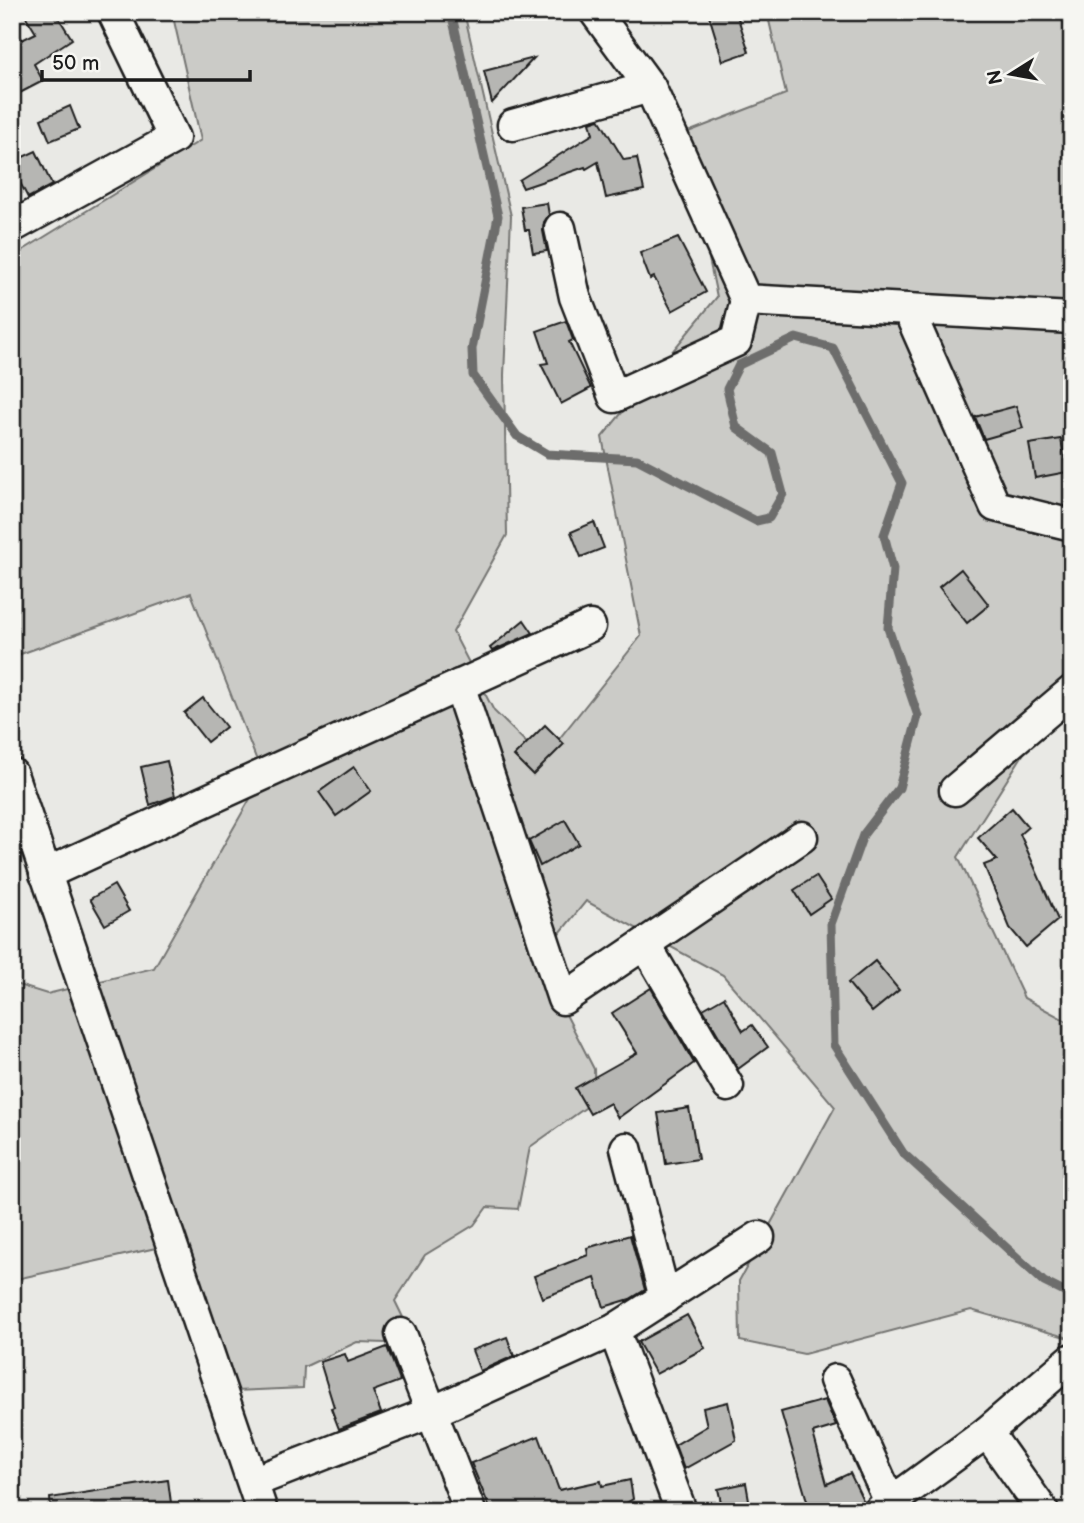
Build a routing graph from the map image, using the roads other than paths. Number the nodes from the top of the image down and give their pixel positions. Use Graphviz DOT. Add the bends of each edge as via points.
graph roads {
  1 [pos="113,12"];
  2 [pos="595,12"];
  3 [pos="650,87"];
  4 [pos="513,125"];
  5 [pos="12,227"];
  6 [pos="560,228"];
  7 [pos="746,300"];
  8 [pos="908,309"];
  9 [pos="1072,318"];
  10 [pos="1072,525"];
  11 [pos="590,626"];
  12 [pos="459,685"];
  13 [pos="1072,691"];
  14 [pos="12,774"];
  15 [pos="956,790"];
  16 [pos="802,837"];
  17 [pos="45,874"];
  18 [pos="645,944"];
  19 [pos="729,1086"];
  20 [pos="626,1147"];
  21 [pos="759,1237"];
  22 [pos="665,1298"];
  23 [pos="614,1330"];
  24 [pos="401,1334"];
  25 [pos="1072,1359"];
  26 [pos="835,1380"];
  27 [pos="432,1412"];
  28 [pos="987,1432"];
  29 [pos="253,1482"];
  30 [pos="884,1506"];
  31 [pos="262,1511"];
  32 [pos="470,1511"];
  33 [pos="681,1511"];
  34 [pos="1043,1511"];
  1 -- 5 [label="street" via="174,138"];
  2 -- 3 [label="street"];
  3 -- 4 [label="street"];
  3 -- 7 [label="street"];
  6 -- 7 [label="street" via="575,297 614,397 736,341"];
  7 -- 8 [label="street"];
  8 -- 9 [label="street"];
  8 -- 10 [label="street" via="995,506"];
  11 -- 12 [label="street"];
  12 -- 17 [label="street"];
  12 -- 18 [label="street" via="563,999"];
  13 -- 15 [label="street"];
  14 -- 17 [label="street"];
  16 -- 18 [label="street"];
  17 -- 29 [label="street"];
  18 -- 19 [label="street"];
  20 -- 22 [label="street"];
  21 -- 22 [label="street"];
  22 -- 23 [label="street"];
  23 -- 27 [label="street"];
  23 -- 33 [label="street"];
  24 -- 27 [label="street"];
  25 -- 28 [label="street"];
  26 -- 30 [label="street"];
  27 -- 29 [label="street"];
  27 -- 32 [label="street"];
  28 -- 30 [label="street"];
  28 -- 34 [label="street"];
  29 -- 31 [label="street"];
}
